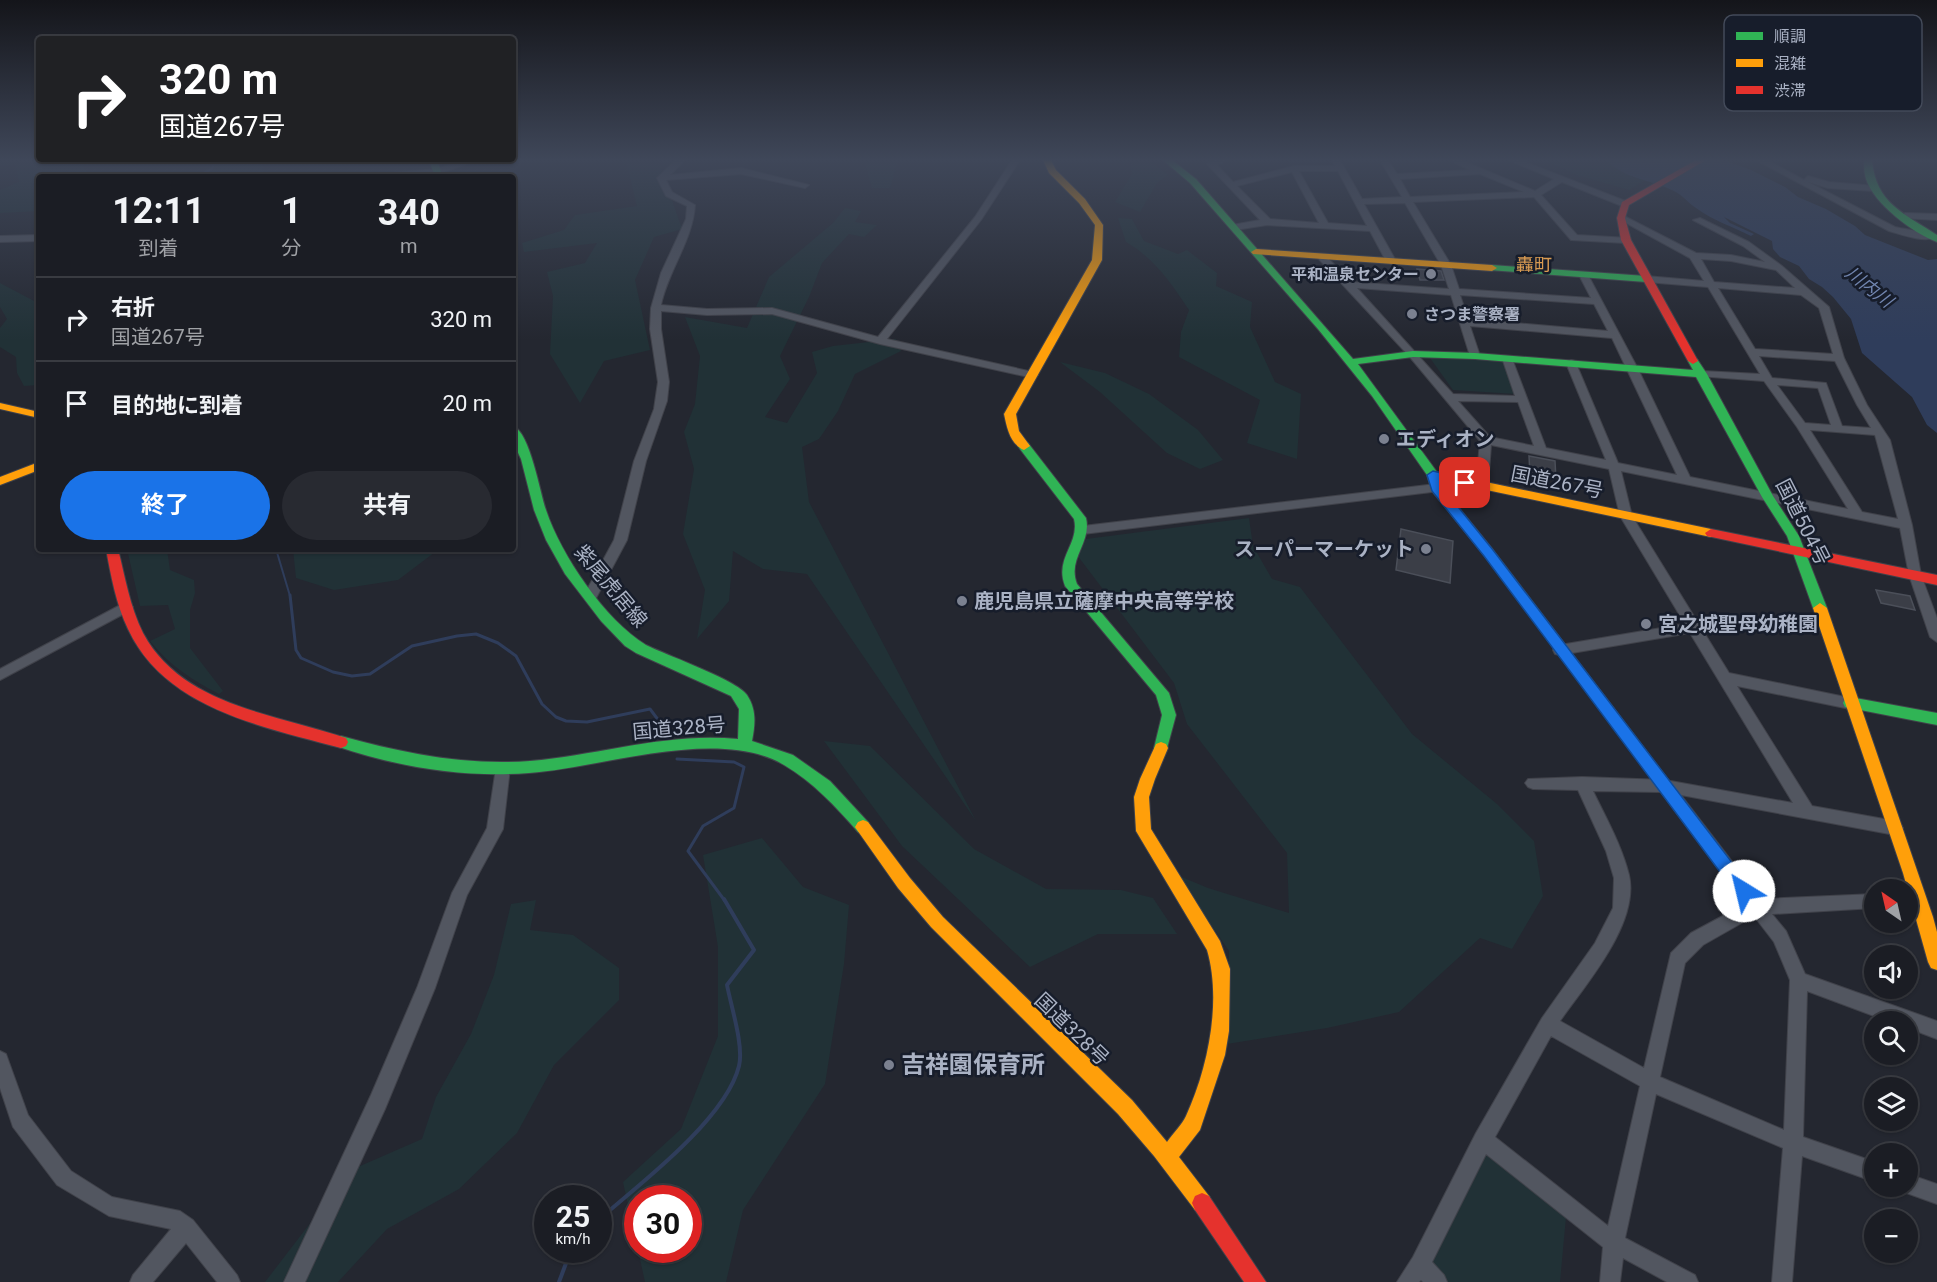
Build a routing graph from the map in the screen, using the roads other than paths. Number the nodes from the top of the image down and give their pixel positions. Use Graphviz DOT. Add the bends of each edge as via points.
graph roads {
  1 [pos="690,220"];
  2 [pos="977,220"];
  3 [pos="1095,220"];
  4 [pos="1228,220"];
  5 [pos="1322,220"];
  6 [pos="1369,220"];
  7 [pos="1419,220"];
  8 [pos="1559,220"];
  9 [pos="1624,220"];
  10 [pos="1637,220"];
  11 [pos="1696,220"];
  12 [pos="1874,220"];
  13 [pos="1910,220"];
  14 [pos="1267,222"];
  15 [pos="1325,225"];
  16 [pos="1235,227"];
  17 [pos="1374,229"];
  18 [pos="0,238"];
  19 [pos="36,238"];
  20 [pos="1935,238"];
  21 [pos="1626,240"];
  22 [pos="1256,252"];
  23 [pos="1321,256"];
  24 [pos="1694,256"];
  25 [pos="1391,261"];
  26 [pos="1446,265"];
  27 [pos="1779,268"];
  28 [pos="1584,275"];
  29 [pos="1647,279"];
  30 [pos="1708,283"];
  31 [pos="1348,285"];
  32 [pos="1456,292"];
  33 [pos="1804,292"];
  34 [pos="1596,302"];
  35 [pos="656,308"];
  36 [pos="1464,322"];
  37 [pos="1616,334"];
  38 [pos="880,340"];
  39 [pos="1753,352"];
  40 [pos="1413,354"];
  41 [pos="1475,356"];
  42 [pos="1507,358"];
  43 [pos="1839,358"];
  44 [pos="1351,362"];
  45 [pos="1571,363"];
  46 [pos="1633,369"];
  47 [pos="1702,374"];
  48 [pos="1033,375"];
  49 [pos="1768,380"];
  50 [pos="1448,397"];
  51 [pos="1522,399"];
  52 [pos="0,406"];
  53 [pos="36,414"];
  54 [pos="1802,426"];
  55 [pos="1838,429"];
  56 [pos="1880,432"];
  57 [pos="516,436"];
  58 [pos="1486,441"];
  59 [pos="1542,453"];
  60 [pos="36,467"];
  61 [pos="1614,467"];
  62 [pos="0,481"];
  63 [pos="1686,481"];
  64 [pos="1435,482"];
  65 [pos="1482,486"];
  66 [pos="1768,496"];
  67 [pos="1857,513"];
  68 [pos="1626,516"];
  69 [pos="1906,525"];
  70 [pos="1083,530"];
  71 [pos="1800,551"];
  72 [pos="113,552"];
  73 [pos="1926,577"];
  74 [pos="590,597"];
  75 [pos="126,607"];
  76 [pos="1695,627"];
  77 [pos="1937,637"];
  78 [pos="1560,650"];
  79 [pos="0,675"];
  80 [pos="1726,678"];
  81 [pos="1851,703"];
  82 [pos="1937,719"];
  83 [pos="744,743"];
  84 [pos="503,768"];
  85 [pos="1533,783"];
  86 [pos="1582,783"];
  87 [pos="1665,786"];
  88 [pos="1807,812"];
  89 [pos="1895,828"];
  90 [pos="1864,902"];
  91 [pos="1922,902"];
  92 [pos="1756,907"];
  93 [pos="1937,962"];
  94 [pos="1800,980"];
  95 [pos="1548,1024"];
  96 [pos="1937,1030"];
  97 [pos="0,1060"];
  98 [pos="1651,1082"];
  99 [pos="1483,1140"];
  100 [pos="1793,1143"];
  101 [pos="1168,1156"];
  102 [pos="1864,1168"];
  103 [pos="1918,1187"];
  104 [pos="1937,1194"];
  105 [pos="186,1227"];
  106 [pos="1614,1243"];
  107 [pos="1420,1264"];
  108 [pos="140,1282"];
  109 [pos="230,1282"];
  110 [pos="294,1282"];
  111 [pos="1256,1282"];
  112 [pos="1407,1282"];
  113 [pos="1437,1282"];
  114 [pos="1610,1282"];
  115 [pos="1688,1282"];
  116 [pos="1782,1282"];
  1 -- 35 [label="street"];
  2 -- 38 [label="street"];
  3 -- 48 [label="main road" via="1099,225 1097,260"];
  4 -- 16 [label="main road"];
  5 -- 15 [label="street"];
  6 -- 17 [label="street"];
  7 -- 26 [label="street"];
  8 -- 21 [label="street" via="1574,237"];
  9 -- 21 [label="main road, 国道504号"];
  10 -- 24 [label="street"];
  11 -- 27 [label="street" via="1746,244"];
  12 -- 20 [label="street" via="1892,229"];
  13 -- 20 [label="main road"];
  14 -- 15 [label="street"];
  14 -- 16 [label="street"];
  15 -- 17 [label="street"];
  16 -- 22 [label="main road"];
  17 -- 25 [label="street"];
  18 -- 19 [label="street"];
  21 -- 29 [label="main road, 国道504号"];
  22 -- 23 [label="main road"];
  22 -- 44 [label="main road"];
  23 -- 25 [label="main road"];
  23 -- 31 [label="street"];
  24 -- 27 [label="street" via="1731,258"];
  24 -- 30 [label="street"];
  25 -- 26 [label="main road"];
  26 -- 28 [label="main road"];
  26 -- 32 [label="street"];
  27 -- 33 [label="street"];
  28 -- 29 [label="main road"];
  28 -- 34 [label="street"];
  29 -- 30 [label="street"];
  29 -- 47 [label="main road, 国道504号"];
  30 -- 33 [label="street"];
  30 -- 39 [label="street"];
  31 -- 32 [label="street"];
  31 -- 40 [label="street"];
  32 -- 34 [label="street"];
  32 -- 36 [label="street"];
  33 -- 43 [label="street" via="1824,307"];
  34 -- 37 [label="street"];
  35 -- 38 [label="street" via="772,311"];
  35 -- 74 [label="street" via="653,322 663,367 656,426 644,452 616,552"];
  36 -- 37 [label="street"];
  36 -- 41 [label="street"];
  37 -- 46 [label="street"];
  38 -- 48 [label="street"];
  39 -- 43 [label="street"];
  39 -- 49 [label="street"];
  40 -- 41 [label="main road"];
  40 -- 44 [label="main road"];
  40 -- 50 [label="street"];
  41 -- 42 [label="main road"];
  42 -- 45 [label="main road"];
  42 -- 51 [label="street"];
  43 -- 56 [label="street"];
  44 -- 64 [label="main road"];
  45 -- 46 [label="main road"];
  45 -- 61 [label="street"];
  46 -- 47 [label="main road"];
  46 -- 63 [label="street"];
  47 -- 49 [label="street"];
  47 -- 66 [label="main road, 国道504号"];
  48 -- 70 [label="main road" via="1010,414 1012,432 1080,518"];
  49 -- 54 [label="street"];
  49 -- 55 [label="street" via="1822,385"];
  50 -- 51 [label="street"];
  50 -- 58 [label="street"];
  51 -- 59 [label="street"];
  52 -- 53 [label="main road"];
  54 -- 55 [label="street"];
  54 -- 67 [label="street"];
  55 -- 56 [label="street"];
  56 -- 69 [label="street"];
  57 -- 74 [label="main road, 紫尾虎居線" via="527,460 544,523 561,558"];
  58 -- 59 [label="street"];
  58 -- 65 [label="street"];
  59 -- 61 [label="street"];
  60 -- 62 [label="main road"];
  61 -- 63 [label="street"];
  61 -- 68 [label="street"];
  63 -- 66 [label="street"];
  64 -- 65 [label="main road, 国道267号"];
  64 -- 70 [label="street"];
  64 -- 78 [label="main road"];
  65 -- 68 [label="main road, 国道267号"];
  66 -- 67 [label="street"];
  66 -- 71 [label="main road, 国道504号"];
  67 -- 69 [label="street"];
  68 -- 71 [label="main road, 国道267号"];
  68 -- 76 [label="street"];
  69 -- 73 [label="street"];
  70 -- 101 [label="main road" via="1066,576 1118,643 1155,682 1169,714 1138,803 1139,817 1214,947 1221,969 1216,1055 1193,1123"];
  71 -- 73 [label="main road, 国道267号"];
  71 -- 81 [label="main road, 国道504号"];
  72 -- 75 [label="main road, 国道328号"];
  73 -- 77 [label="street"];
  74 -- 83 [label="main road, 紫尾虎居線" via="631,643 722,684 742,698 749,716"];
  75 -- 79 [label="street"];
  75 -- 84 [label="main road, 国道328号" via="138,636 160,666 176,680 216,702 387,755 440,765"];
  76 -- 78 [label="street"];
  76 -- 80 [label="street"];
  78 -- 87 [label="main road"];
  80 -- 81 [label="street"];
  80 -- 88 [label="street"];
  81 -- 82 [label="main road"];
  81 -- 89 [label="main road, 国道504号"];
  83 -- 84 [label="main road, 国道328号" via="692,743 567,763"];
  83 -- 101 [label="main road, 国道328号" via="794,761 835,794 945,931 1125,1107"];
  84 -- 110 [label="street" via="495,829 460,893 426,988 378,1102"];
  85 -- 86 [label="street"];
  86 -- 87 [label="street"];
  86 -- 95 [label="street" via="1614,851 1622,878 1621,909 1601,949"];
  87 -- 88 [label="street"];
  87 -- 92 [label="street"];
  88 -- 89 [label="street"];
  89 -- 91 [label="main road, 国道504号"];
  90 -- 92 [label="street"];
  91 -- 93 [label="main road, 国道504号"];
  92 -- 94 [label="street" via="1780,937"];
  92 -- 98 [label="street" via="1697,939 1677,959"];
  94 -- 96 [label="street"];
  94 -- 100 [label="street"];
  95 -- 98 [label="street"];
  95 -- 99 [label="street"];
  97 -- 105 [label="street" via="20,1120 64,1178 110,1206 173,1218"];
  98 -- 100 [label="street"];
  98 -- 106 [label="street"];
  99 -- 106 [label="street"];
  99 -- 107 [label="street"];
  100 -- 102 [label="street"];
  100 -- 116 [label="street"];
  101 -- 111 [label="main road, 国道328号"];
  103 -- 104 [label="street"];
  105 -- 108 [label="street"];
  105 -- 109 [label="street"];
  106 -- 114 [label="street"];
  106 -- 115 [label="street"];
  107 -- 112 [label="street"];
  107 -- 113 [label="street"];
}
